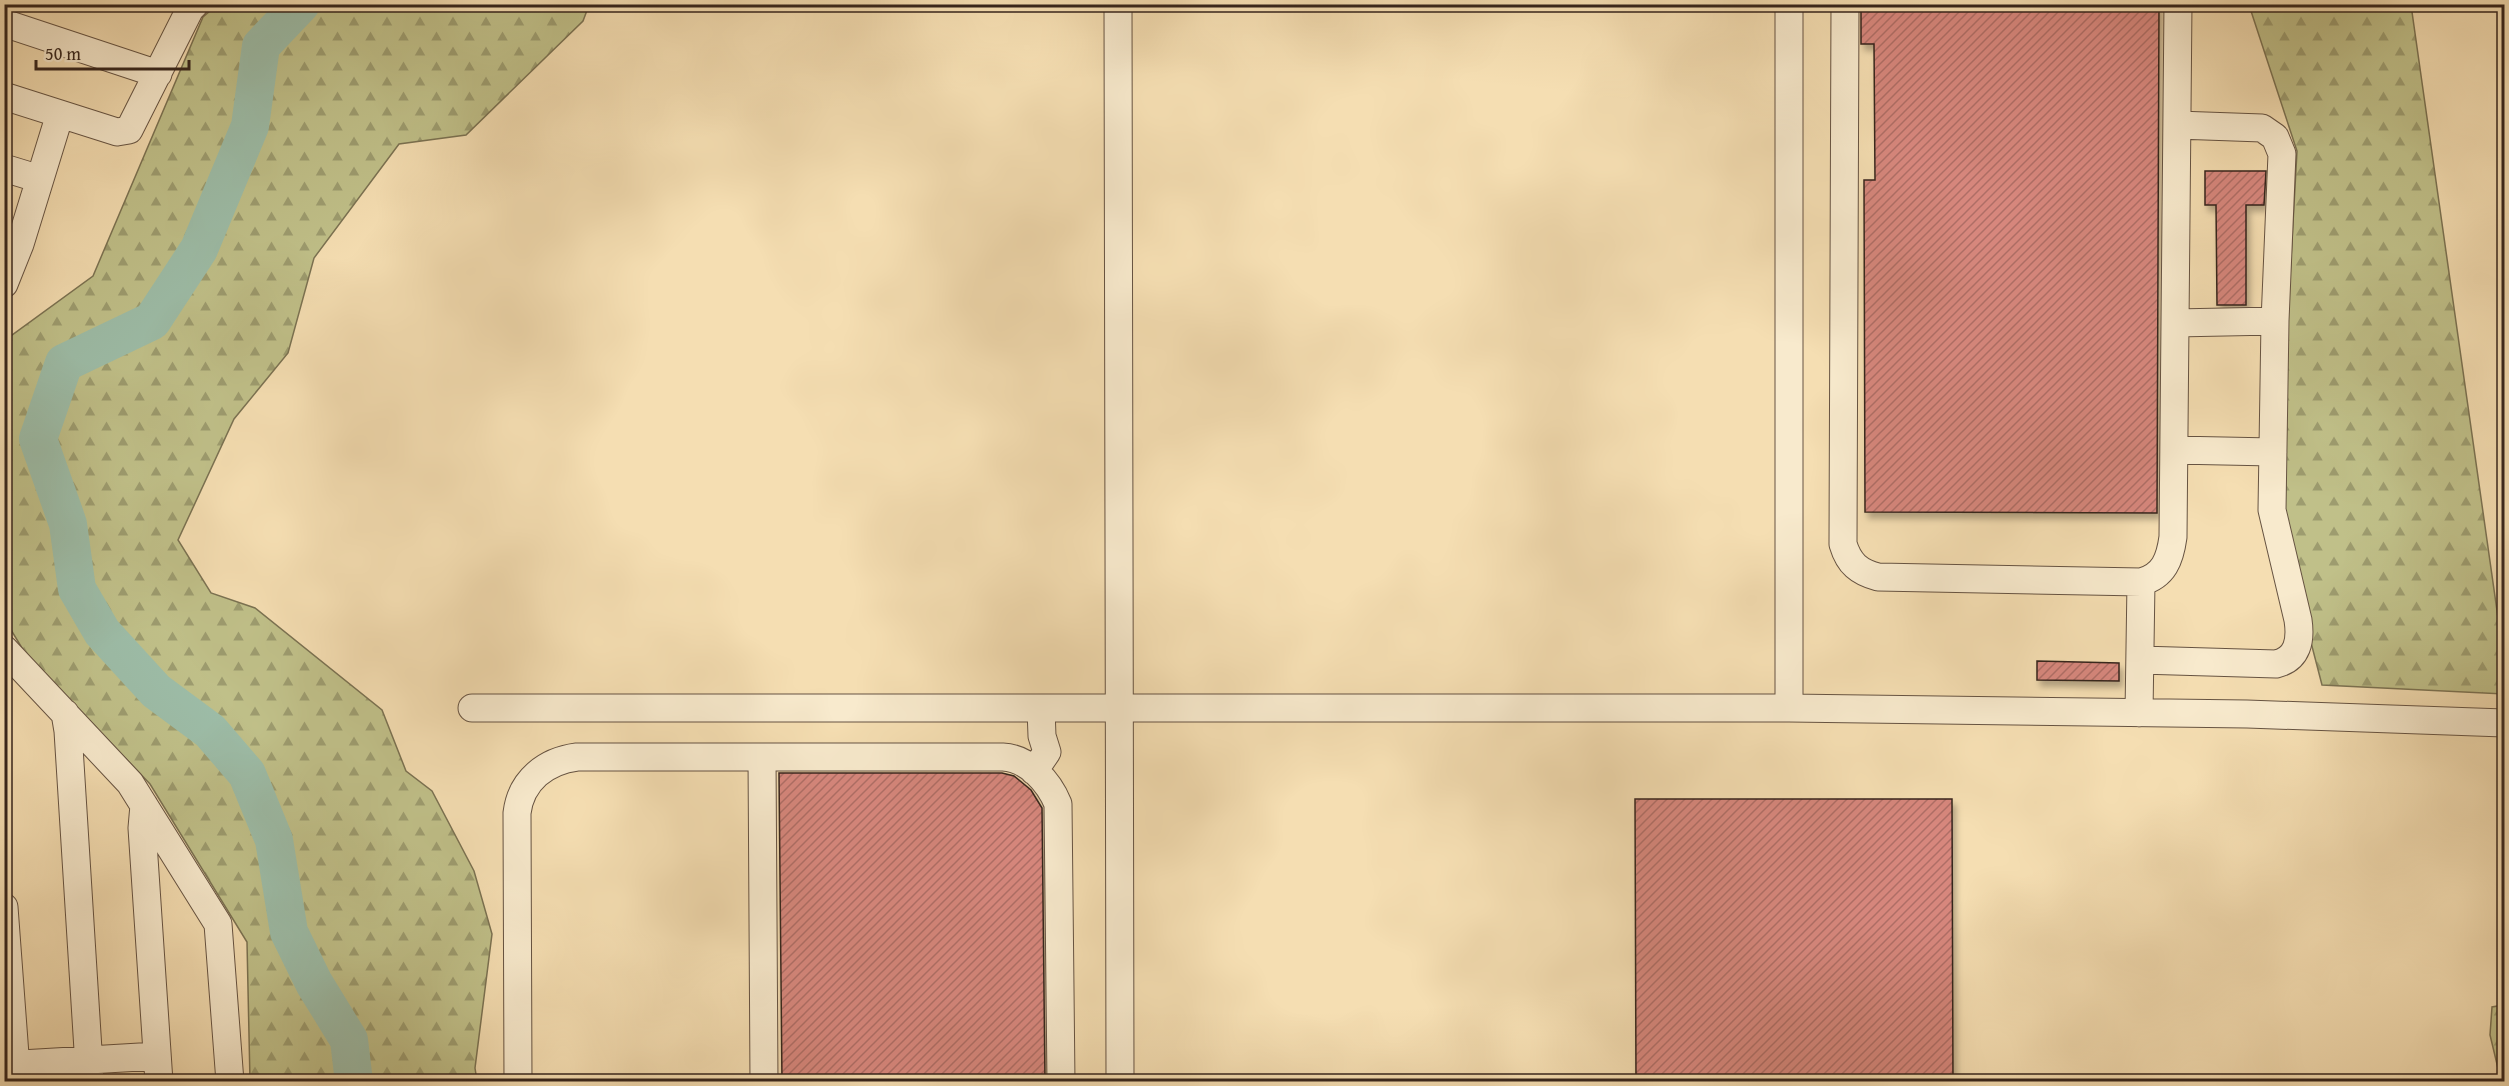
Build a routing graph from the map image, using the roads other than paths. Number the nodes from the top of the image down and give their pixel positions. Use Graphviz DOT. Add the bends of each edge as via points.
graph roads {
  1 [pos="1118,4"];
  2 [pos="1789,4"];
  3 [pos="1845,4"];
  4 [pos="2178,4"];
  5 [pos="187,6"];
  6 [pos="4,23"];
  7 [pos="158,74"];
  8 [pos="4,96"];
  9 [pos="60,114"];
  10 [pos="2177,125"];
  11 [pos="4,168"];
  12 [pos="40,179"];
  13 [pos="12,241"];
  14 [pos="4,284"];
  15 [pos="2275,321"];
  16 [pos="2175,323"];
  17 [pos="2174,450"];
  18 [pos="2272,452"];
  19 [pos="2141,582"];
  20 [pos="4,649"];
  21 [pos="2140,660"];
  22 [pos="472,708"];
  23 [pos="1789,708"];
  24 [pos="1041,709"];
  25 [pos="1119,710"];
  26 [pos="2139,712"];
  27 [pos="65,713"];
  28 [pos="2505,723"];
  29 [pos="762,757"];
  30 [pos="1034,771"];
  31 [pos="144,805"];
  32 [pos="4,906"];
  33 [pos="158,1069"];
  34 [pos="12,1070"];
  35 [pos="89,1071"];
  36 [pos="230,1082"];
  37 [pos="518,1082"];
  38 [pos="764,1082"];
  39 [pos="1061,1082"];
  40 [pos="1120,1082"];
  1 -- 25 [label="street"];
  2 -- 23 [label="street"];
  3 -- 19 [label="street" via="1846,556 1855,567 1878,578"];
  4 -- 10 [label="street"];
  5 -- 7 [label="street"];
  6 -- 7 [label="street"];
  7 -- 9 [label="street" via="134,125 123,132"];
  8 -- 9 [label="street"];
  9 -- 12 [label="street"];
  10 -- 15 [label="street" via="2262,128 2275,137 2283,163"];
  10 -- 16 [label="street"];
  11 -- 12 [label="street"];
  12 -- 13 [label="street"];
  13 -- 14 [label="street"];
  15 -- 16 [label="street"];
  15 -- 18 [label="street"];
  16 -- 17 [label="street"];
  17 -- 18 [label="street"];
  17 -- 19 [label="street" via="2171,550 2164,568"];
  18 -- 21 [label="street" via="2274,522 2299,628 2295,653 2276,664"];
  19 -- 21 [label="street"];
  20 -- 27 [label="street"];
  21 -- 26 [label="street"];
  22 -- 24 [label="street"];
  23 -- 25 [label="street"];
  23 -- 26 [label="street"];
  24 -- 25 [label="street"];
  24 -- 30 [label="street" via="1047,752"];
  25 -- 40 [label="street"];
  26 -- 28 [label="street"];
  27 -- 31 [label="street" via="130,783"];
  27 -- 35 [label="street"];
  29 -- 30 [label="street" via="1003,757 1019,759"];
  29 -- 37 [label="street" via="577,757 548,765 528,783 517,813"];
  29 -- 38 [label="street"];
  30 -- 39 [label="street" via="1055,796 1059,812"];
  31 -- 33 [label="street" via="142,828"];
  31 -- 36 [label="street" via="218,924"];
  32 -- 34 [label="street"];
  33 -- 35 [label="street"];
  34 -- 35 [label="street"];
}
